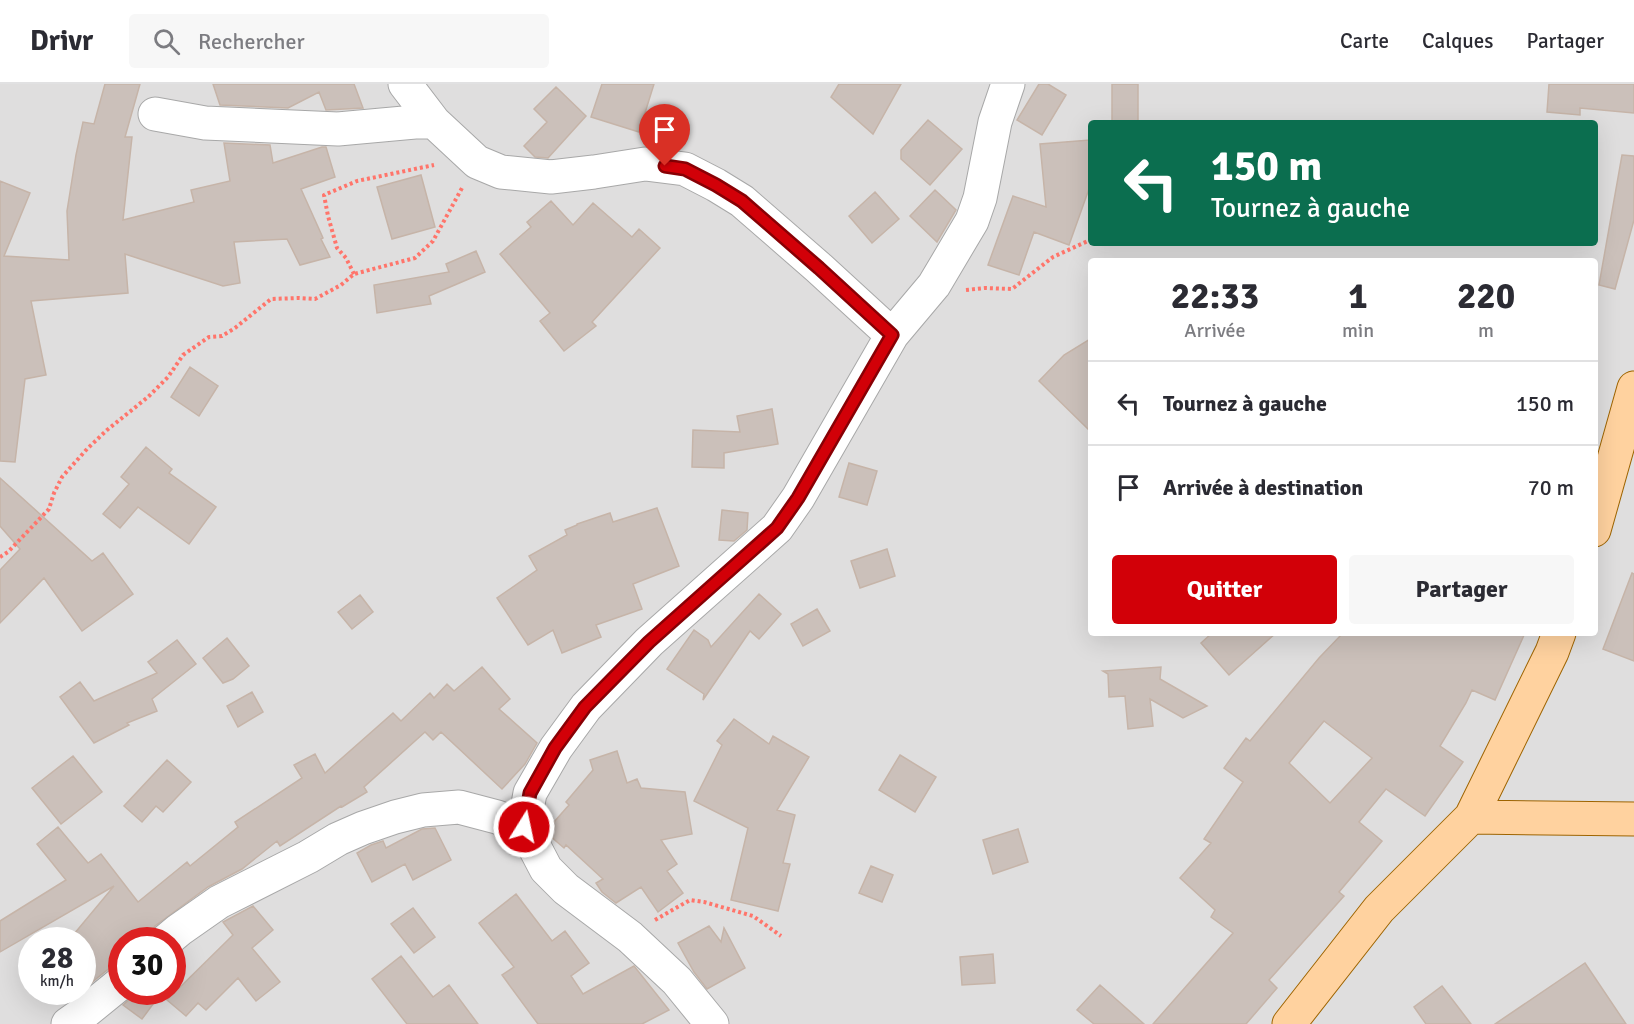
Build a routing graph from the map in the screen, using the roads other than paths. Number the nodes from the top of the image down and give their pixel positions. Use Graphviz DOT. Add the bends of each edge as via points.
graph roads {
  1 [pos="405,84"];
  2 [pos="1008,84"];
  3 [pos="155,114"];
  4 [pos="434,122"];
  5 [pos="892,335"];
  6 [pos="1634,388"];
  7 [pos="1598,516"];
  8 [pos="1558,636"];
  9 [pos="1471,817"];
  10 [pos="1634,819"];
  11 [pos="524,827"];
  12 [pos="183,927"];
  13 [pos="108,993"];
  14 [pos="68,1024"];
  15 [pos="712,1024"];
  16 [pos="1289,1024"];
  1 -- 4 [label="street"];
  2 -- 5 [label="street" via="972,221 934,285"];
  3 -- 4 [label="street" via="205,123 338,129"];
  4 -- 5 [label="street" via="477,162 501,172 551,177 645,164 685,169 742,201"];
  5 -- 11 [label="street" via="777,528 649,642 585,707 555,748 530,793"];
  6 -- 7 [label="main road"];
  8 -- 9 [label="main road"];
  9 -- 10 [label="main road"];
  9 -- 16 [label="main road" via="1379,909"];
  11 -- 12 [label="street" via="459,807 395,817 338,839 219,902"];
  11 -- 15 [label="street" via="546,869 630,937 677,981"];
  13 -- 14 [label="street"];
}
